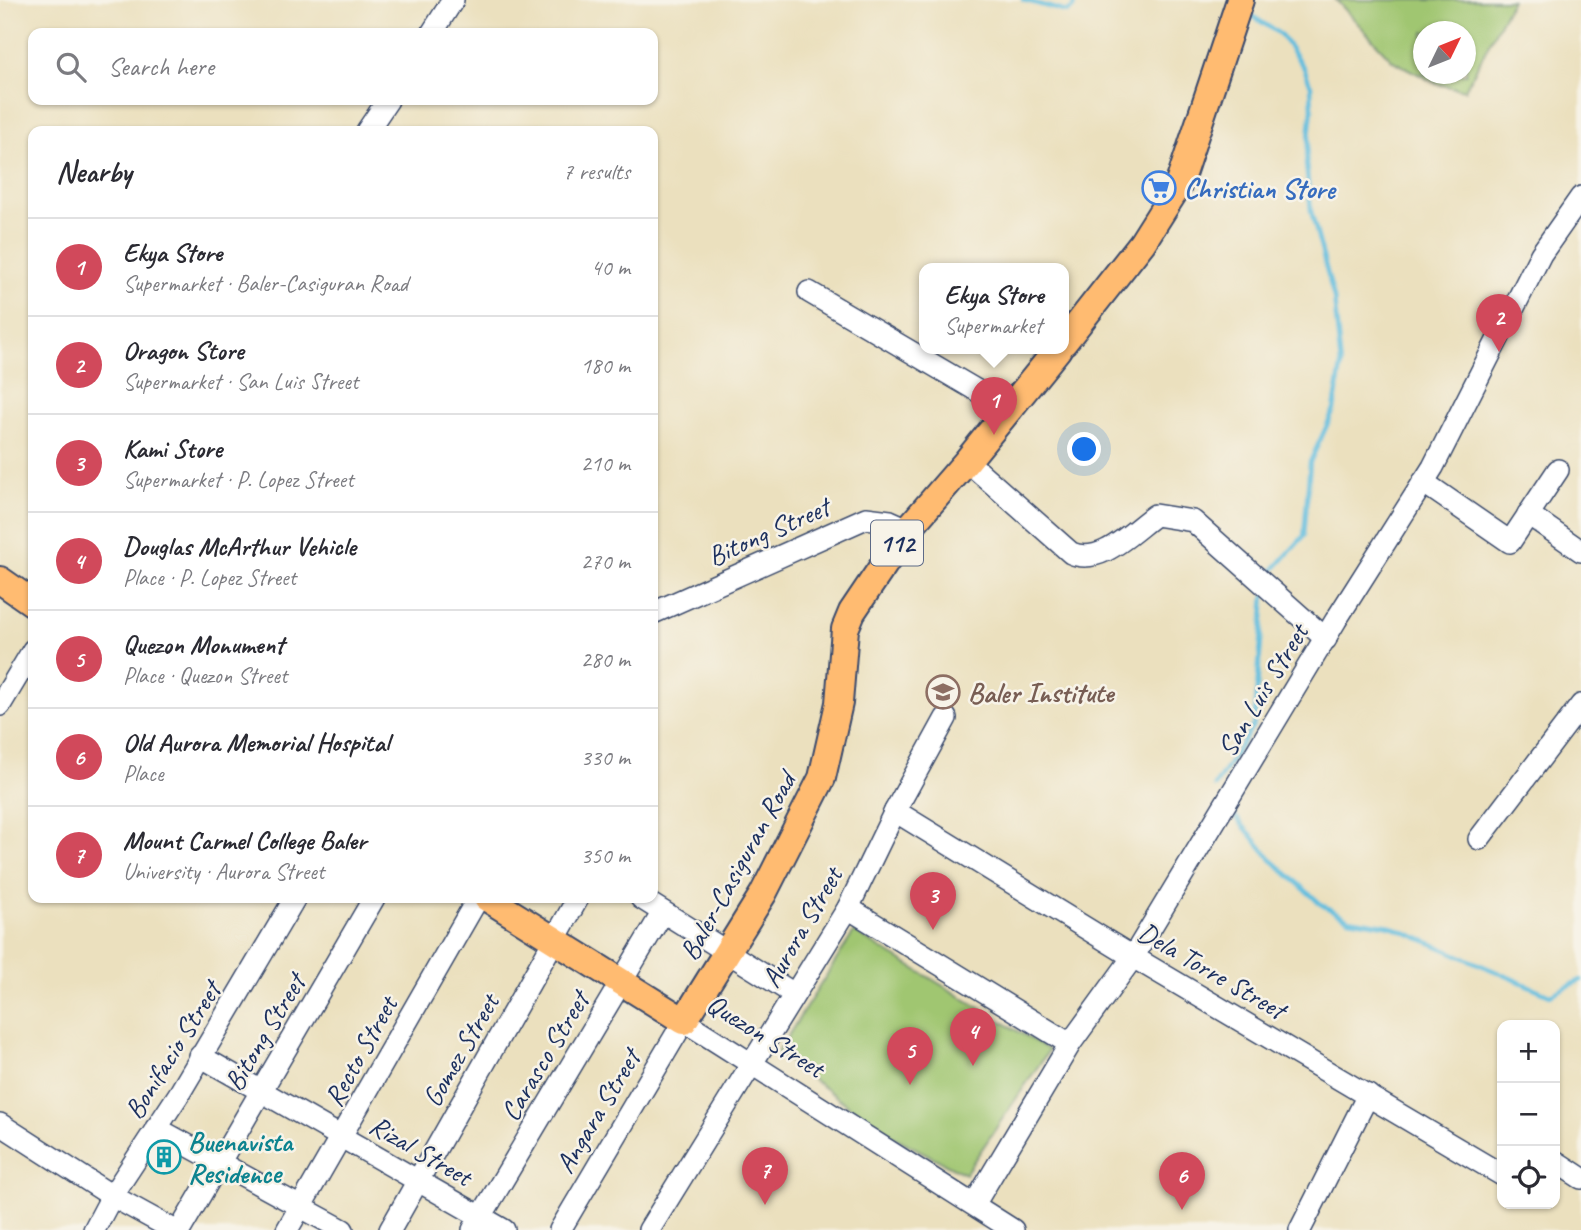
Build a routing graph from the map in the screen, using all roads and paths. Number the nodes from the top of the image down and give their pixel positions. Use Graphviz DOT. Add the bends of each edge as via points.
graph roads {
  1 [pos="453,0"];
  2 [pos="1240,0"];
  3 [pos="435,28"];
  4 [pos="385,105"];
  5 [pos="370,126"];
  6 [pos="1581,197"];
  7 [pos="808,292"];
  8 [pos="1069,336"];
  9 [pos="1054,354"];
  10 [pos="1010,410"];
  11 [pos="967,461"];
  12 [pos="1558,470"];
  13 [pos="1423,482"];
  14 [pos="1528,514"];
  15 [pos="908,529"];
  16 [pos="1581,551"];
  17 [pos="0,580"];
  18 [pos="28,600"];
  19 [pos="658,611"];
  20 [pos="1326,639"];
  21 [pos="28,658"];
  22 [pos="0,705"];
  23 [pos="1581,705"];
  24 [pos="946,718"];
  25 [pos="895,811"];
  26 [pos="1479,839"];
  27 [pos="292,903"];
  28 [pos="371,903"];
  29 [pos="475,903"];
  30 [pos="495,903"];
  31 [pos="575,903"];
  32 [pos="649,903"];
  33 [pos="848,908"];
  34 [pos="663,912"];
  35 [pos="555,940"];
  36 [pos="727,951"];
  37 [pos="1133,957"];
  38 [pos="622,982"];
  39 [pos="794,994"];
  40 [pos="684,1021"];
  41 [pos="1070,1044"];
  42 [pos="201,1056"];
  43 [pos="754,1065"];
  44 [pos="262,1091"];
  45 [pos="1368,1095"];
  46 [pos="0,1124"];
  47 [pos="156,1128"];
  48 [pos="343,1138"];
  49 [pos="220,1163"];
  50 [pos="1560,1164"];
  51 [pos="1497,1172"];
  52 [pos="1581,1178"];
  53 [pos="418,1180"];
  54 [pos="112,1196"];
  55 [pos="975,1203"];
  56 [pos="301,1207"];
  57 [pos="477,1224"];
  58 [pos="94,1230"];
  59 [pos="177,1230"];
  60 [pos="287,1230"];
  61 [pos="343,1230"];
  62 [pos="390,1230"];
  63 [pos="504,1230"];
  64 [pos="560,1230"];
  65 [pos="649,1230"];
  66 [pos="1013,1230"];
  67 [pos="1300,1230"];
  1 -- 3 [label="street"];
  2 -- 8 [label="main road" via="1178,186 1142,243"];
  4 -- 5 [label="street"];
  6 -- 13 [label="street, San Luis Street" via="1541,254"];
  7 -- 10 [label="street"];
  9 -- 10 [label="main road, Baler-Casiguran Road / 112"];
  10 -- 11 [label="main road, Baler-Casiguran Road / 112"];
  11 -- 15 [label="main road, Baler-Casiguran Road / 112"];
  11 -- 20 [label="street" via="1083,558 1096,557 1155,515 1193,521"];
  12 -- 14 [label="street"];
  13 -- 14 [label="street" via="1510,542"];
  13 -- 20 [label="street, San Luis Street"];
  14 -- 16 [label="street"];
  15 -- 19 [label="street, Bitong Street" via="866,517"];
  15 -- 36 [label="main road, Baler-Casiguran Road / 112" via="878,570 845,629 839,703 822,778 763,894"];
  17 -- 18 [label="main road"];
  20 -- 37 [label="street, San Luis Street"];
  21 -- 22 [label="street"];
  23 -- 26 [label="street"];
  24 -- 25 [label="street, Aurora Street"];
  25 -- 33 [label="street, Aurora Street"];
  25 -- 37 [label="street, Dela Torre Street"];
  27 -- 42 [label="street, Bonifacio Street"];
  28 -- 44 [label="street, Bitong Street"];
  29 -- 48 [label="street, Recto Street"];
  30 -- 35 [label="main road, Quezon Street"];
  31 -- 35 [label="street, Gomez Street"];
  32 -- 34 [label="street"];
  33 -- 39 [label="street, Aurora Street"];
  33 -- 41 [label="street"];
  34 -- 36 [label="street"];
  34 -- 38 [label="street, Carasco Street"];
  35 -- 38 [label="main road, Quezon Street"];
  35 -- 53 [label="street, Gomez Street"];
  36 -- 39 [label="street"];
  36 -- 40 [label="main road, Baler-Casiguran Road / 112"];
  37 -- 41 [label="street, San Luis Street"];
  37 -- 45 [label="street, Dela Torre Street"];
  38 -- 40 [label="main road, Quezon Street"];
  38 -- 57 [label="street, Carasco Street"];
  39 -- 43 [label="street, Aurora Street"];
  40 -- 43 [label="street, Quezon Street"];
  40 -- 64 [label="street, Angara Street"];
  41 -- 55 [label="street, San Luis Street"];
  42 -- 44 [label="street, Rizal Street"];
  42 -- 47 [label="street, Bonifacio Street"];
  43 -- 55 [label="street, Quezon Street"];
  43 -- 65 [label="street, Aurora Street"];
  44 -- 48 [label="street, Rizal Street"];
  44 -- 49 [label="street, Bitong Street"];
  45 -- 51 [label="street, Dela Torre Street"];
  45 -- 67 [label="street"];
  46 -- 54 [label="street"];
  47 -- 49 [label="street"];
  47 -- 54 [label="street, Bonifacio Street"];
  48 -- 53 [label="street, Rizal Street"];
  48 -- 56 [label="street, Recto Street"];
  49 -- 56 [label="street"];
  49 -- 59 [label="street, Bitong Street"];
  50 -- 52 [label="street"];
  53 -- 57 [label="street, Rizal Street"];
  53 -- 62 [label="street, Gomez Street"];
  54 -- 58 [label="street, Bonifacio Street"];
  54 -- 59 [label="street"];
  55 -- 66 [label="street, Quezon Street"];
  56 -- 60 [label="street, Recto Street"];
  56 -- 61 [label="street"];
  57 -- 63 [label="street, Rizal Street"];
}
